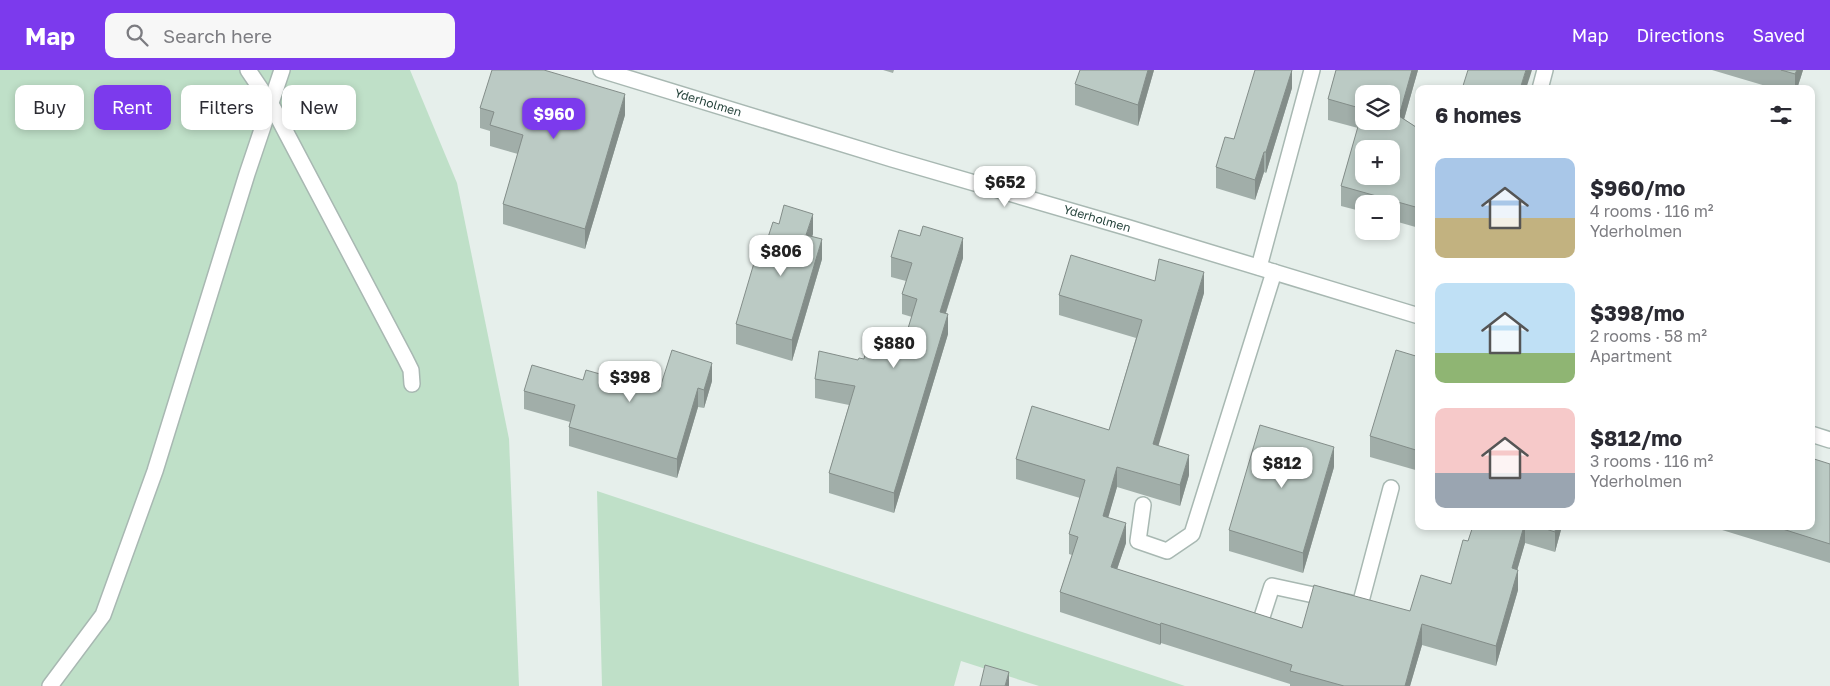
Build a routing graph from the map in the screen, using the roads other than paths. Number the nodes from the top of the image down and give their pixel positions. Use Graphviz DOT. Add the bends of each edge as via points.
graph roads {
  1 [pos="248,70"];
  2 [pos="282,70"];
  3 [pos="601,70"];
  4 [pos="1312,70"];
  5 [pos="1545,70"];
  6 [pos="258,85"];
  7 [pos="1541,85"];
  8 [pos="272,101"];
  9 [pos="272,106"];
  10 [pos="263,130"];
  11 [pos="1259,267"];
  12 [pos="1274,272"];
  13 [pos="1415,315"];
  14 [pos="412,384"];
  15 [pos="1815,435"];
  16 [pos="1830,440"];
  17 [pos="1391,488"];
  18 [pos="1143,505"];
  19 [pos="1261,620"];
  20 [pos="50,686"];
  1 -- 6 [label="street"];
  2 -- 8 [label="street"];
  3 -- 11 [label="street, Yderholmen"];
  4 -- 11 [label="street"];
  5 -- 7 [label="street"];
  9 -- 14 [label="street" via="405,358"];
  10 -- 20 [label="street" via="155,471 103,616"];
  11 -- 12 [label="street, Yderholmen"];
  12 -- 13 [label="street, Yderholmen"];
  12 -- 18 [label="street" via="1192,534 1167,551 1138,541"];
  15 -- 16 [label="street"];
  17 -- 19 [label="street" via="1360,605 1272,586"];
}
